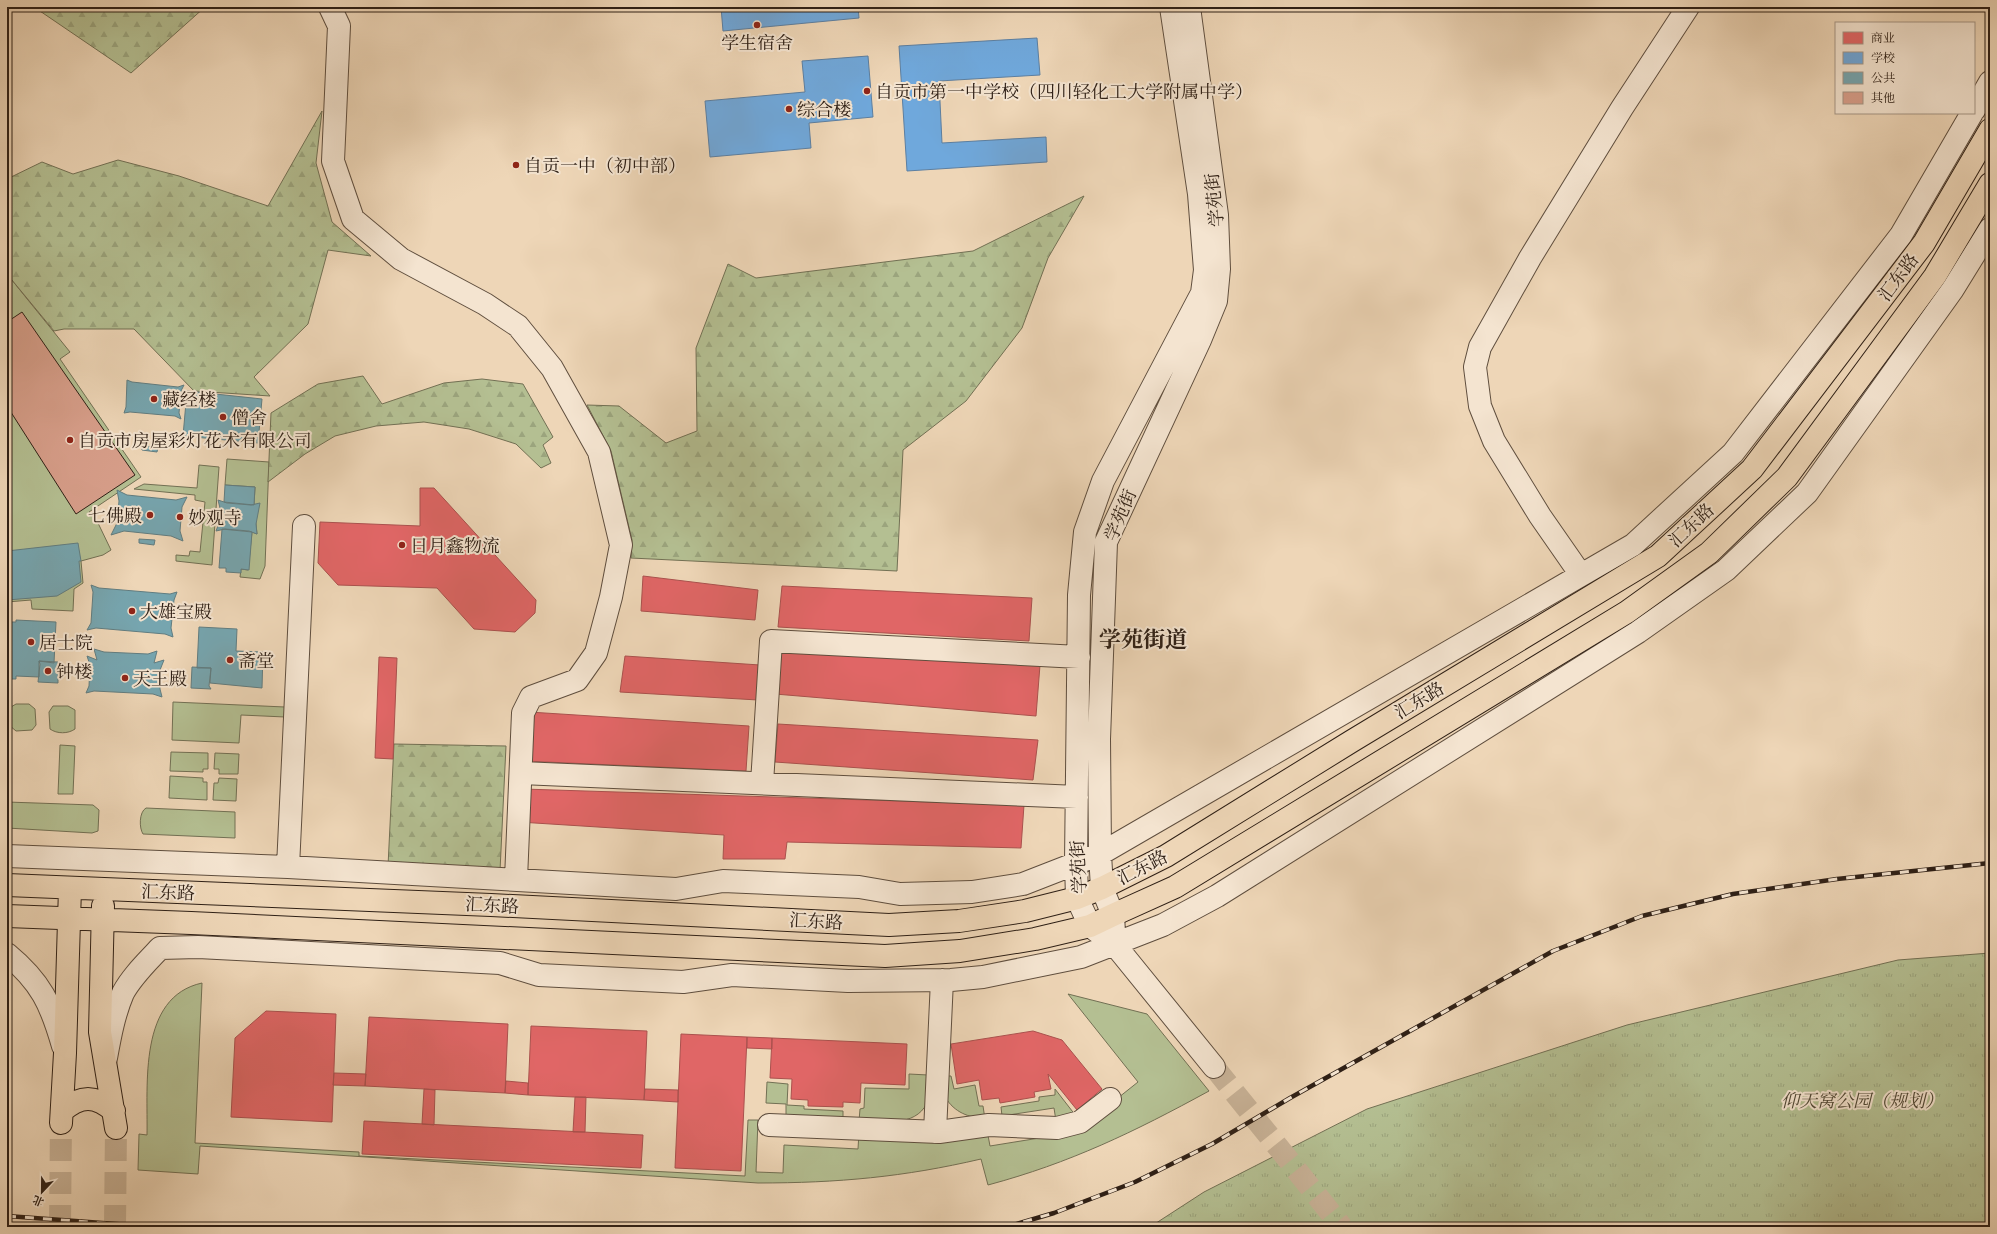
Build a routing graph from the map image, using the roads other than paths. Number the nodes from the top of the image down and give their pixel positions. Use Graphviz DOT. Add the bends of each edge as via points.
graph roads {
  1 [pos="330,7"];
  2 [pos="1171,7"];
  3 [pos="1188,7"];
  4 [pos="1688,7"];
  5 [pos="1990,82"];
  6 [pos="1975,108"];
  7 [pos="1971,114"];
  8 [pos="1990,130"];
  9 [pos="1990,184"];
  10 [pos="1990,229"];
  11 [pos="304,526"];
  12 [pos="1581,575"];
  13 [pos="1079,658"];
  14 [pos="521,773"];
  15 [pos="762,783"];
  16 [pos="1077,797"];
  17 [pos="1100,854"];
  18 [pos="7,856"];
  19 [pos="1076,863"];
  20 [pos="288,867"];
  21 [pos="524,879"];
  22 [pos="7,885"];
  23 [pos="70,888"];
  24 [pos="1102,888"];
  25 [pos="103,889"];
  26 [pos="1077,898"];
  27 [pos="490,905"];
  28 [pos="1114,915"];
  29 [pos="7,916"];
  30 [pos="70,919"];
  31 [pos="103,920"];
  32 [pos="191,923"];
  33 [pos="1090,926"];
  34 [pos="328,930"];
  35 [pos="1115,945"];
  36 [pos="160,948"];
  37 [pos="7,954"];
  38 [pos="369,956"];
  39 [pos="884,956"];
  40 [pos="942,980"];
  41 [pos="848,981"];
  42 [pos="65,1053"];
  43 [pos="105,1063"];
  44 [pos="1214,1067"];
  45 [pos="1110,1099"];
  46 [pos="769,1125"];
  47 [pos="935,1132"];
  1 -- 14 [label="street" via="339,26 333,161 353,219 401,259 485,304 518,326 552,368 599,452 621,545 611,597 596,653 577,680 531,697 523,713"];
  2 -- 13 [label="street, 学苑街" via="1199,194 1205,270 1202,293 1104,481 1085,532 1079,595"];
  3 -- 17 [label="street, 学苑街" via="1217,216 1219,269 1216,301 1106,542 1099,739"];
  4 -- 12 [label="street" via="1622,108 1530,258 1480,347 1475,367 1480,406 1494,441 1540,516"];
  5 -- 6 [label="street"];
  7 -- 12 [label="street" via="1901,235 1733,453 1633,545"];
  8 -- 24 [label="main road, 汇东路" via="1924,244 1752,469 1658,556 1166,856"];
  9 -- 28 [label="main road, 汇东路" via="1935,276 1787,477 1709,553 1627,612 1174,886"];
  10 -- 35 [label="street" via="1953,289 1807,493 1726,570 1638,632 1217,896 1163,925"];
  11 -- 20 [label="street"];
  12 -- 17 [label="street"];
  13 -- 15 [label="street" via="771,641"];
  13 -- 16 [label="street, 学苑街"];
  14 -- 15 [label="street"];
  14 -- 21 [label="street"];
  15 -- 16 [label="street"];
  16 -- 19 [label="street, 学苑街"];
  17 -- 19 [label="street"];
  17 -- 24 [label="street, 学苑街"];
  18 -- 20 [label="street"];
  19 -- 21 [label="street" via="1023,884 972,892 900,894 859,887 723,882 676,889"];
  19 -- 26 [label="street, 学苑街"];
  20 -- 21 [label="street"];
  21 -- 27 [label="street"];
  22 -- 23 [label="main road, 汇东路"];
  23 -- 25 [label="main road, 汇东路"];
  23 -- 30 [label="main road"];
  24 -- 26 [label="main road, 汇东路"];
  24 -- 28 [label="street, 学苑街"];
  25 -- 27 [label="main road, 汇东路"];
  25 -- 31 [label="main road"];
  26 -- 27 [label="main road, 汇东路" via="1025,911 959,921 889,925"];
  26 -- 33 [label="street, 学苑街"];
  28 -- 33 [label="main road, 汇东路"];
  28 -- 35 [label="street, 学苑街"];
  29 -- 30 [label="main road, 汇东路"];
  30 -- 31 [label="main road, 汇东路"];
  30 -- 42 [label="main road"];
  31 -- 32 [label="main road, 汇东路"];
  31 -- 43 [label="main road" via="100,1032"];
  32 -- 34 [label="main road, 汇东路"];
  32 -- 36 [label="street"];
  33 -- 35 [label="street, 学苑街"];
  33 -- 39 [label="main road, 汇东路" via="1036,939 960,951"];
  34 -- 38 [label="street"];
  34 -- 39 [label="main road, 汇东路"];
  35 -- 40 [label="street" via="1038,967"];
  35 -- 44 [label="street"];
  36 -- 38 [label="street" via="198,947"];
  36 -- 43 [label="street" via="124,992 112,1022"];
  37 -- 42 [label="street" via="42,990 56,1020"];
  38 -- 41 [label="street" via="500,963 539,975 683,982 732,974"];
  39 -- 41 [label="street"];
  40 -- 41 [label="street"];
  40 -- 47 [label="street"];
  42 -- 43 [label="main road" via="62,1117 74,1102 84,1099 104,1103 115,1119"];
  45 -- 47 [label="street" via="1087,1118 1073,1125 1057,1128 989,1125"];
  46 -- 47 [label="street"];
}
